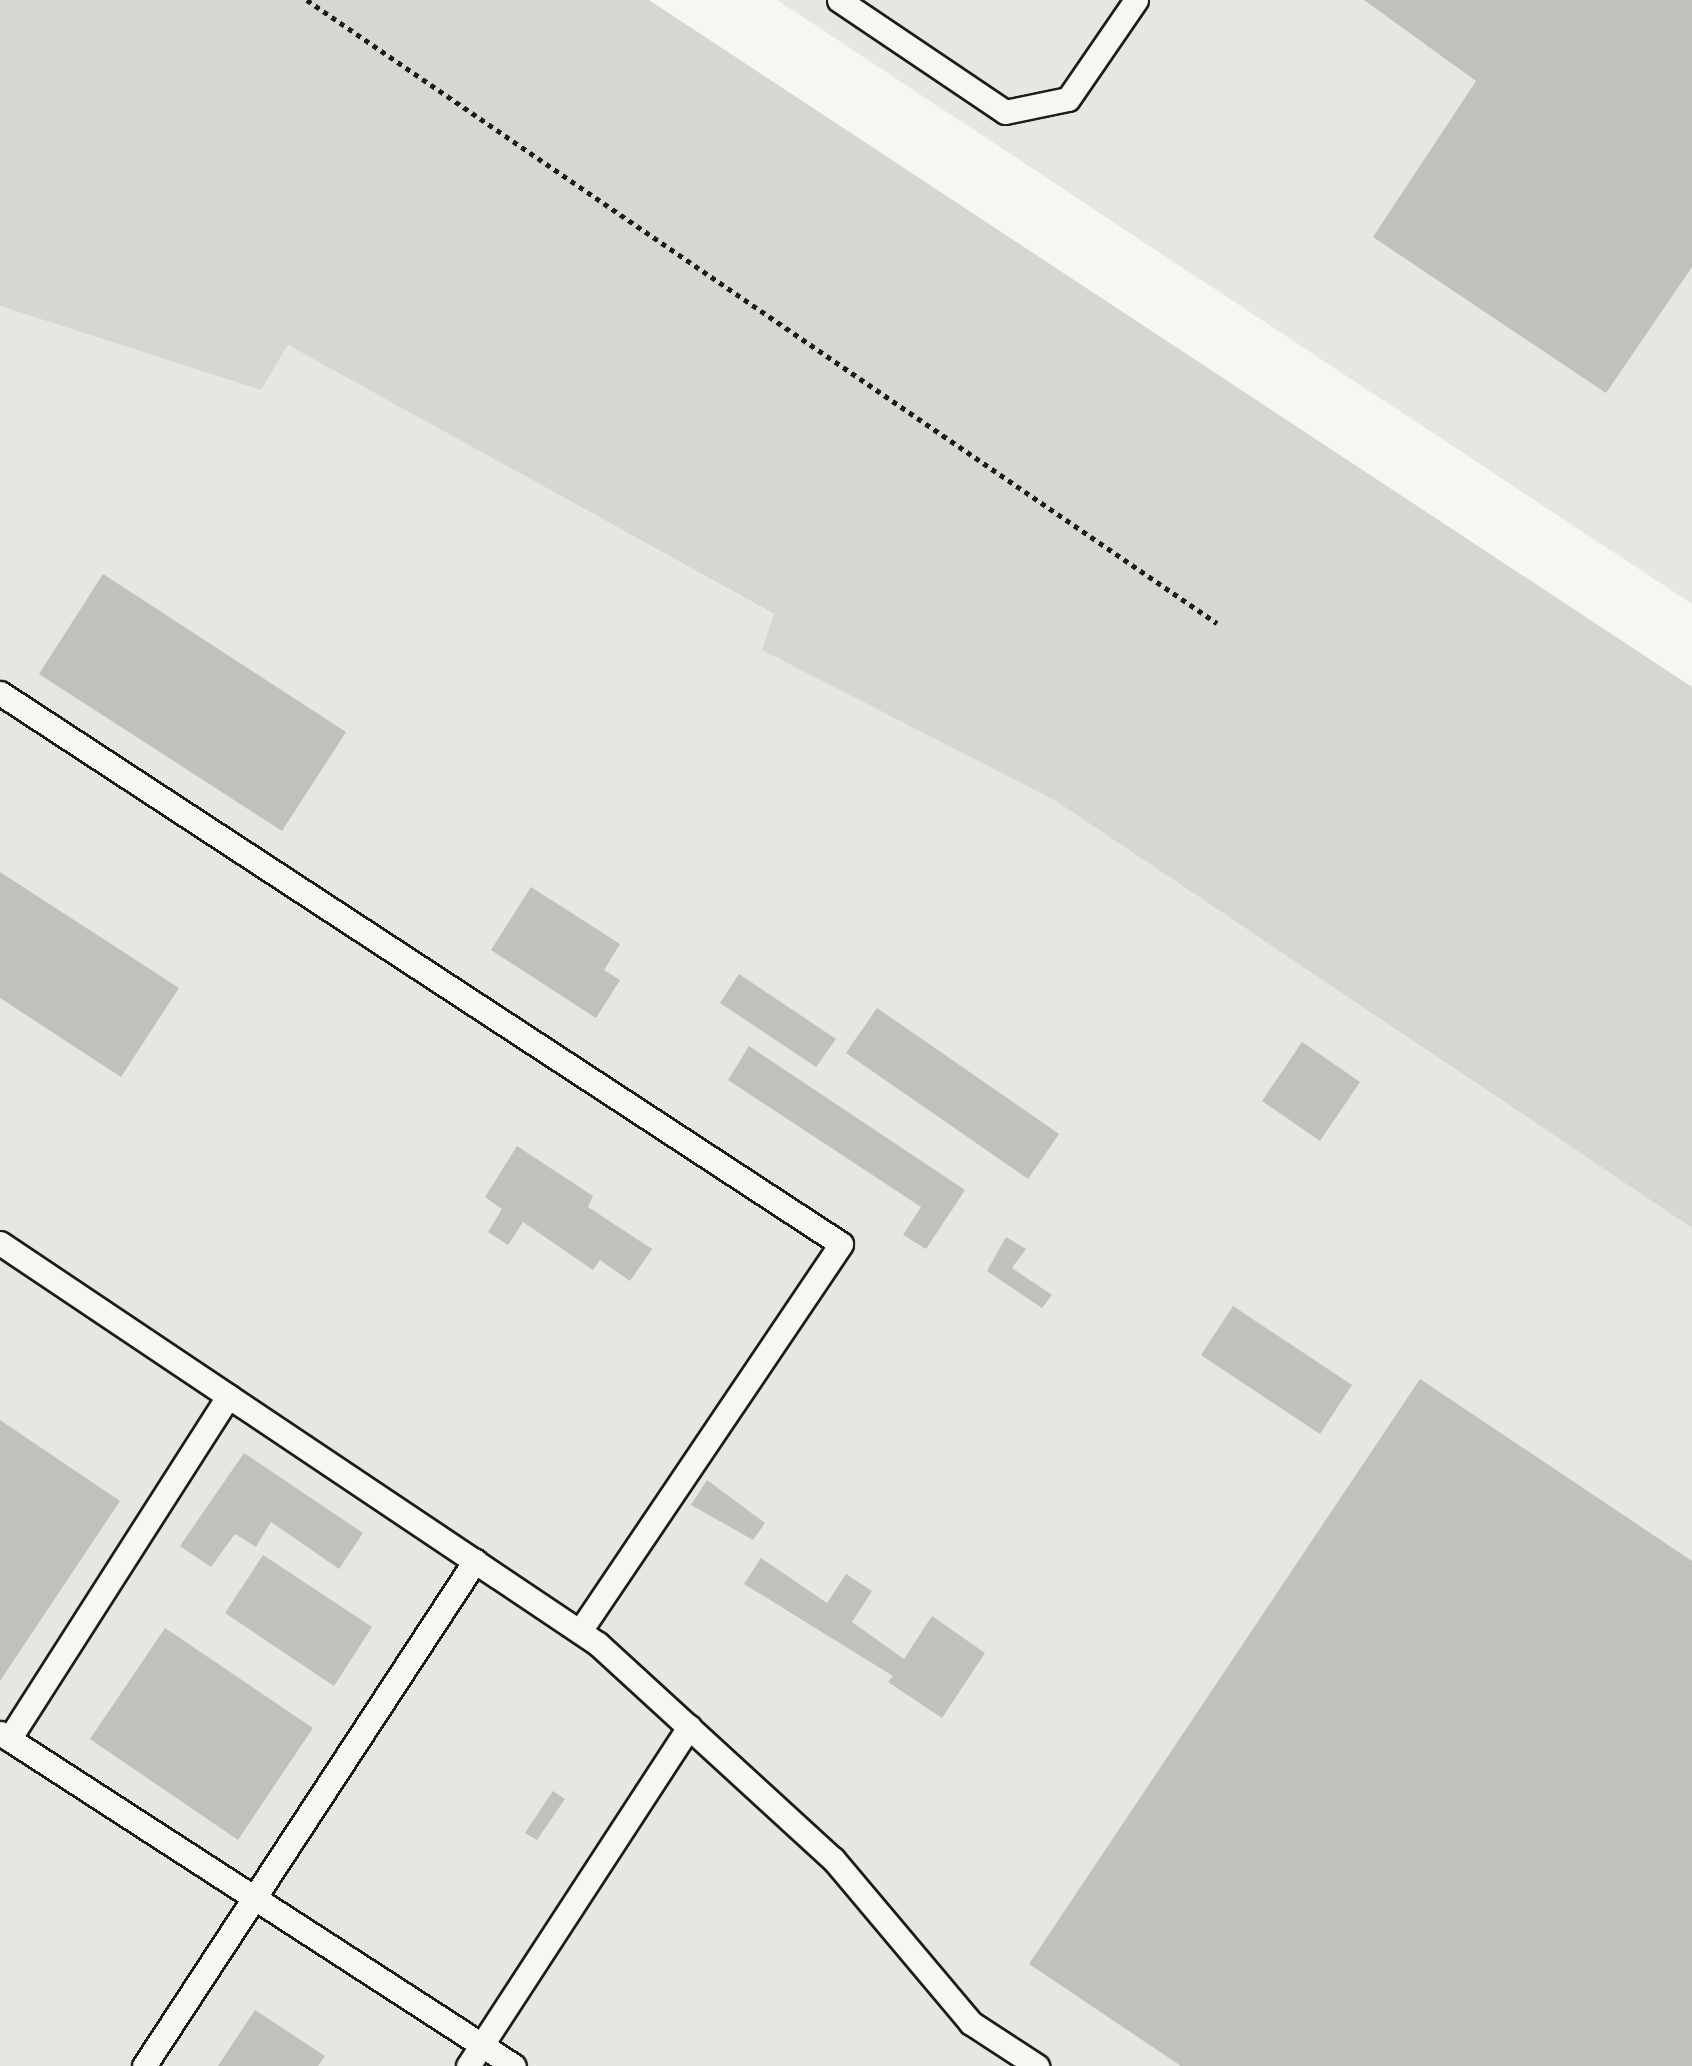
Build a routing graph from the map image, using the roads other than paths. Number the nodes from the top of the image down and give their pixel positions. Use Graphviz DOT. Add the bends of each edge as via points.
graph roads {
  1 [pos="839,0"];
  2 [pos="1136,0"];
  3 [pos="0,693"];
  4 [pos="0,1243"];
  5 [pos="228,1395"];
  6 [pos="475,1561"];
  7 [pos="580,1631"];
  8 [pos="689,1727"];
  9 [pos="5,1736"];
  10 [pos="257,1899"];
  11 [pos="482,2045"];
  12 [pos="144,2066"];
  13 [pos="468,2066"];
  14 [pos="514,2066"];
  15 [pos="1037,2066"];
  1 -- 2 [label="lane" via="1005,112 1068,99"];
  3 -- 7 [label="lane" via="841,1244"];
  4 -- 5 [label="lane"];
  5 -- 6 [label="lane"];
  5 -- 9 [label="lane"];
  6 -- 7 [label="lane"];
  6 -- 10 [label="lane"];
  7 -- 8 [label="lane"];
  8 -- 11 [label="lane"];
  8 -- 15 [label="lane" via="833,1858 971,2023"];
  9 -- 10 [label="lane"];
  10 -- 11 [label="lane"];
  10 -- 12 [label="lane"];
  11 -- 13 [label="lane"];
  11 -- 14 [label="lane"];
}
